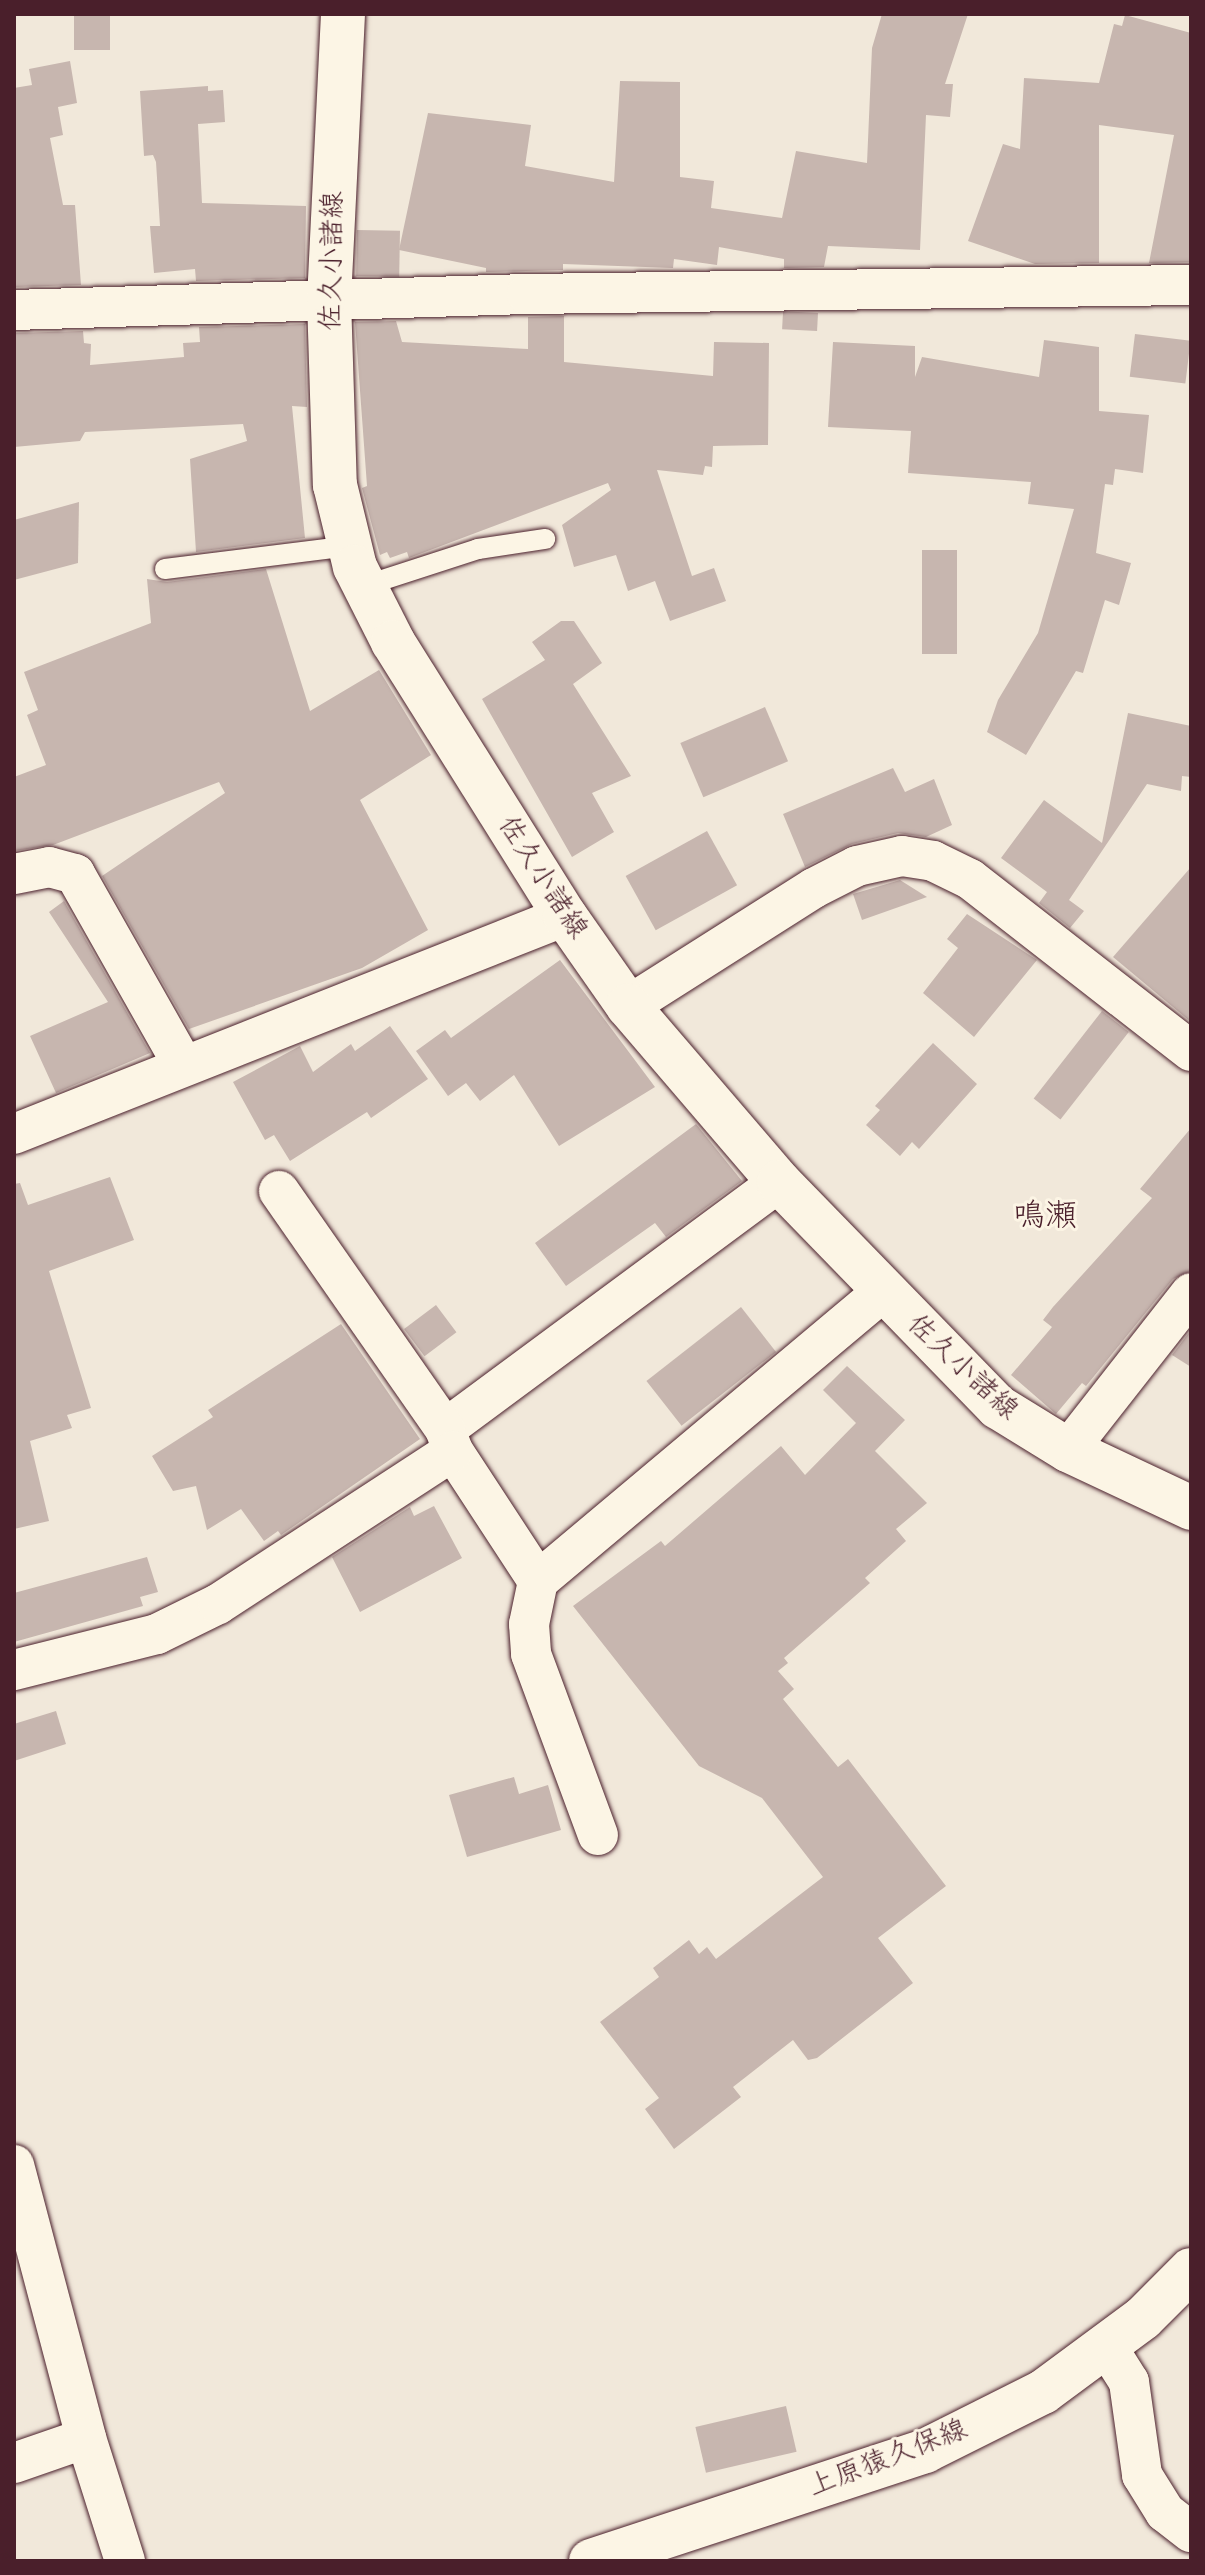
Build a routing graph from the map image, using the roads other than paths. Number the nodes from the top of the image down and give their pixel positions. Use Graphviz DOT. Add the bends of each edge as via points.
graph roads {
  1 [pos="343,14"];
  2 [pos="1191,285"];
  3 [pos="329,299"];
  4 [pos="14,310"];
  5 [pos="545,539"];
  6 [pos="349,546"];
  7 [pos="165,569"];
  8 [pos="364,586"];
  9 [pos="14,874"];
  10 [pos="565,916"];
  11 [pos="628,1006"];
  12 [pos="1191,1051"];
  13 [pos="182,1063"];
  14 [pos="14,1134"];
  15 [pos="779,1182"];
  16 [pos="279,1191"];
  17 [pos="883,1292"];
  18 [pos="1191,1293"];
  19 [pos="449,1440"];
  20 [pos="1068,1450"];
  21 [pos="1191,1508"];
  22 [pos="538,1581"];
  23 [pos="14,1670"];
  24 [pos="598,1835"];
  25 [pos="14,2165"];
  26 [pos="1191,2270"];
  27 [pos="1107,2347"];
  28 [pos="86,2438"];
  29 [pos="14,2463"];
  30 [pos="1191,2532"];
  31 [pos="125,2561"];
  32 [pos="591,2561"];
  1 -- 3 [label="main road, 佐久小諸線"];
  2 -- 3 [label="street"];
  3 -- 4 [label="street"];
  3 -- 6 [label="main road, 佐久小諸線" via="335,485"];
  5 -- 8 [label="lane" via="478,549"];
  6 -- 7 [label="lane"];
  6 -- 8 [label="main road, 佐久小諸線"];
  8 -- 10 [label="main road, 佐久小諸線" via="393,642"];
  9 -- 13 [label="street" via="49,867 75,874"];
  10 -- 11 [label="main road, 佐久小諸線"];
  10 -- 13 [label="street"];
  11 -- 12 [label="street" via="814,888 857,866 902,856 933,861 970,879"];
  11 -- 15 [label="main road, 佐久小諸線"];
  13 -- 14 [label="street"];
  15 -- 17 [label="main road, 佐久小諸線"];
  15 -- 19 [label="street"];
  16 -- 19 [label="street"];
  17 -- 20 [label="main road, 佐久小諸線" via="998,1407"];
  17 -- 22 [label="street"];
  18 -- 20 [label="street"];
  19 -- 22 [label="street"];
  19 -- 23 [label="street" via="218,1604 157,1634"];
  20 -- 21 [label="main road, 佐久小諸線"];
  22 -- 24 [label="street" via="529,1624 531,1654"];
  25 -- 28 [label="street"];
  26 -- 27 [label="main road, 上原猿久保線"];
  27 -- 30 [label="street" via="1129,2382 1142,2475 1165,2512"];
  27 -- 32 [label="main road, 上原猿久保線" via="1043,2392 925,2451"];
  28 -- 29 [label="street"];
  28 -- 31 [label="street"];
}
